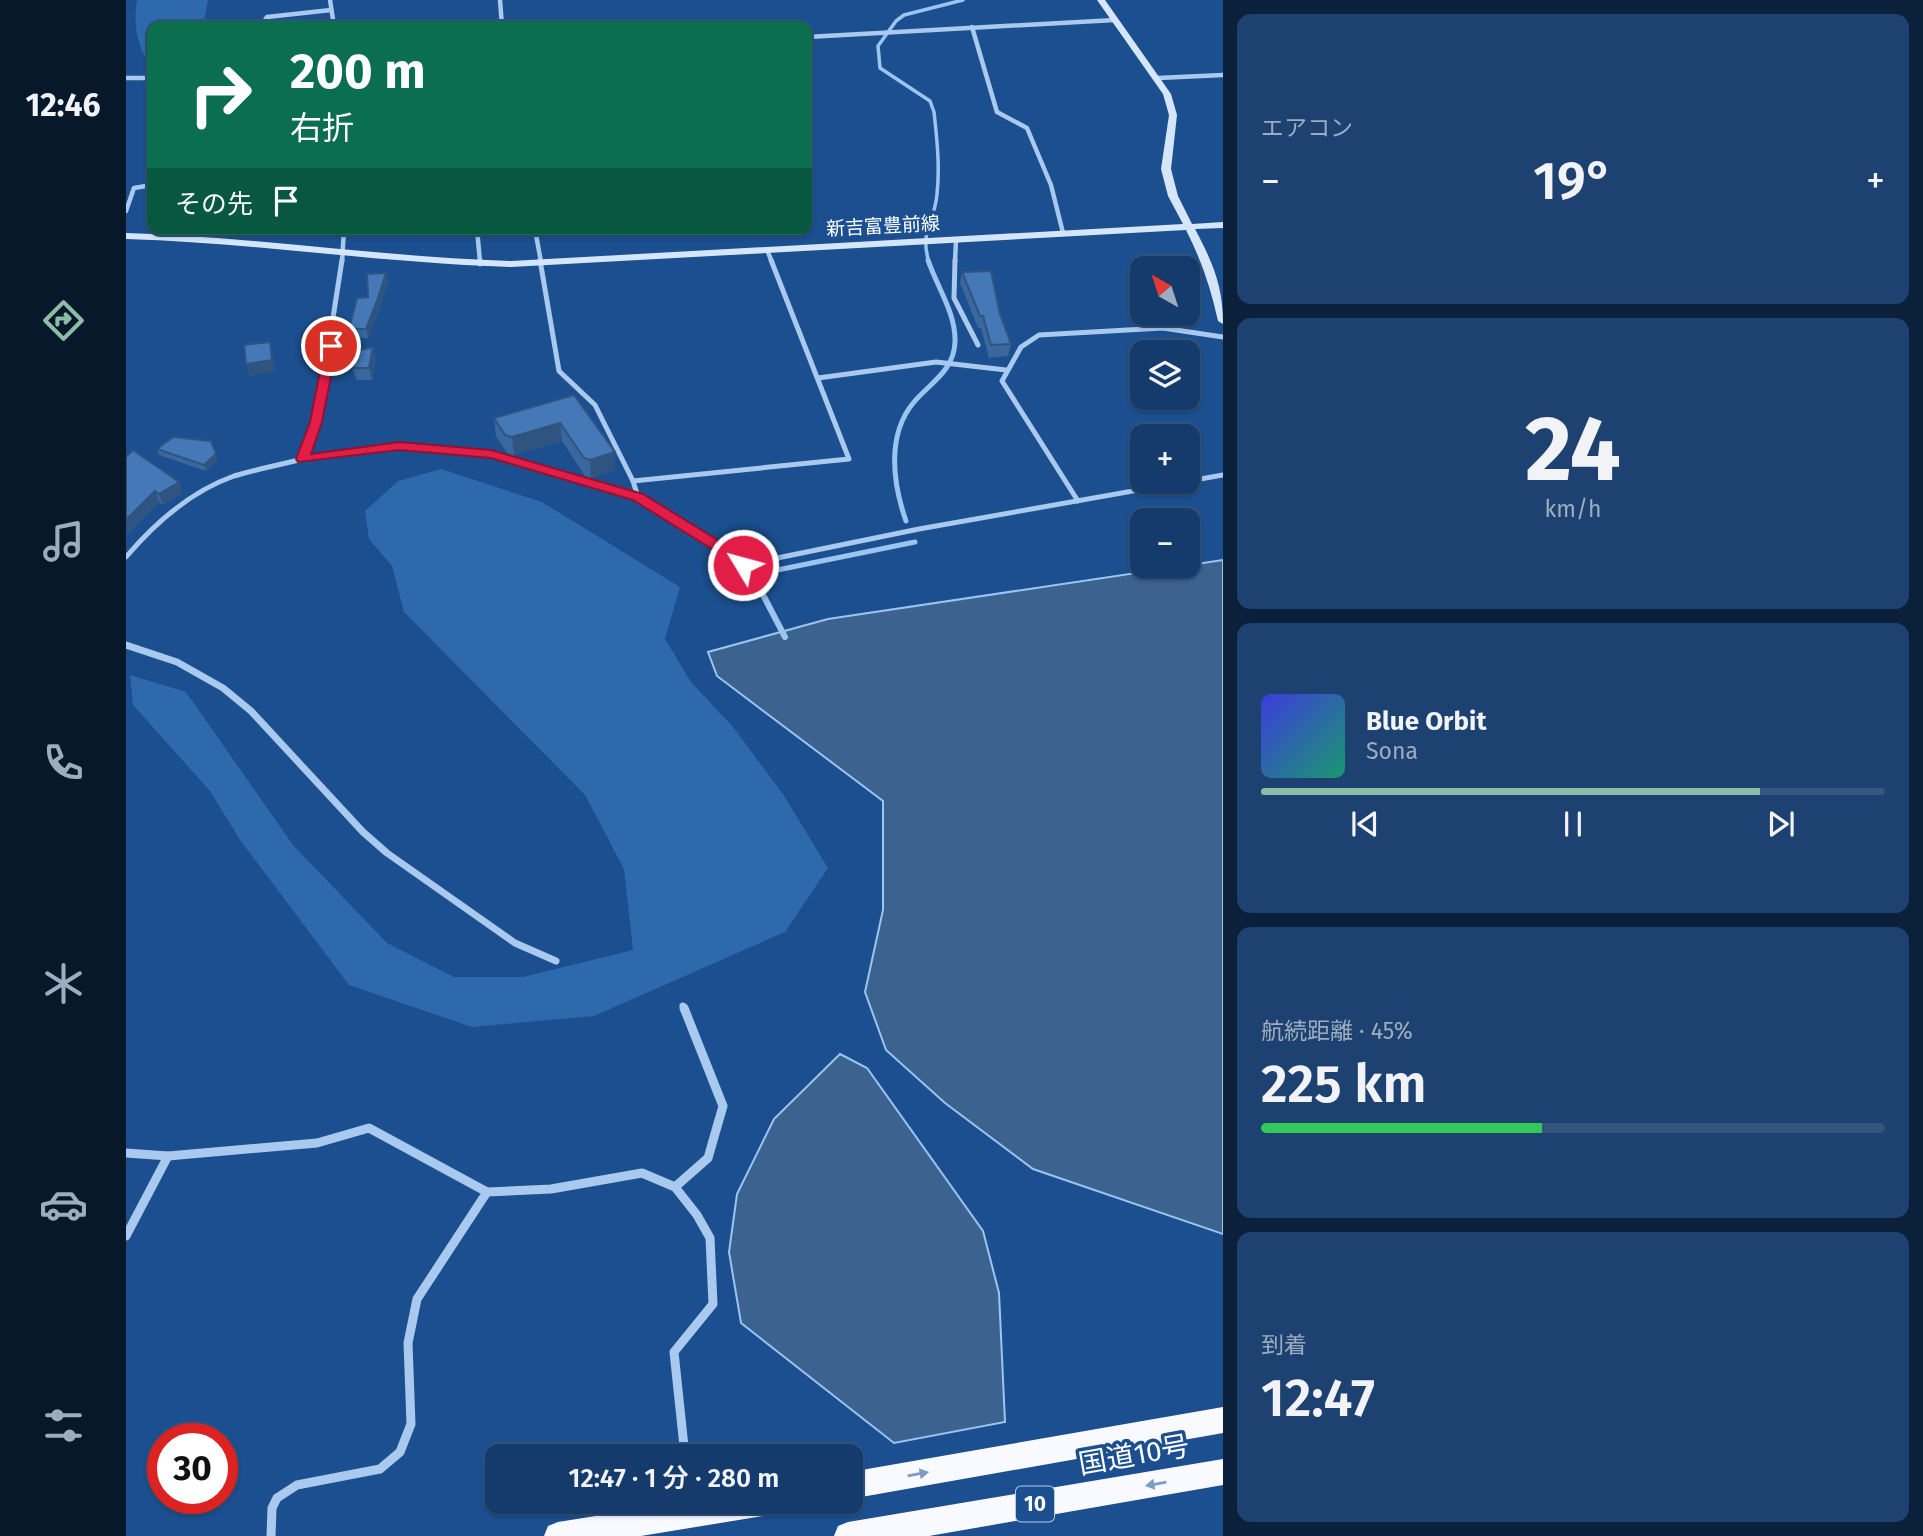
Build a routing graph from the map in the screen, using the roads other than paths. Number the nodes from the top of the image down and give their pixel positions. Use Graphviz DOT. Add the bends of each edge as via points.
graph roads {
  1 [pos="330,0"];
  2 [pos="500,0"];
  3 [pos="1101,0"];
  4 [pos="331,10"];
  5 [pos="1115,20"];
  6 [pos="264,21"];
  7 [pos="333,21"];
  8 [pos="502,21"];
  9 [pos="972,27"];
  10 [pos="812,37"];
  11 [pos="1223,75"];
  12 [pos="126,78"];
  13 [pos="147,78"];
  14 [pos="1158,78"];
  15 [pos="147,186"];
  16 [pos="126,211"];
  17 [pos="1223,225"];
  18 [pos="1191,228"];
  19 [pos="1063,233"];
  20 [pos="344,235"];
  21 [pos="478,235"];
  22 [pos="536,235"];
  23 [pos="126,236"];
  24 [pos="956,240"];
  25 [pos="767,250"];
  26 [pos="343,253"];
  27 [pos="540,262"];
  28 [pos="480,264"];
  29 [pos="1223,321"];
  30 [pos="1223,337"];
  31 [pos="978,345"];
  32 [pos="1006,370"];
  33 [pos="818,378"];
  34 [pos="303,459"];
  35 [pos="1223,475"];
  36 [pos="632,481"];
  37 [pos="638,497"];
  38 [pos="1079,501"];
  39 [pos="126,557"];
  40 [pos="126,645"];
  41 [pos="556,961"];
  42 [pos="683,1006"];
  43 [pos="126,1153"];
  44 [pos="168,1156"];
  45 [pos="675,1187"];
  46 [pos="487,1192"];
  47 [pos="126,1236"];
  48 [pos="1223,1420"];
  49 [pos="684,1444"];
  50 [pos="1223,1472"];
  51 [pos="863,1484"];
  52 [pos="662,1514"];
  53 [pos="271,1536"];
  54 [pos="558,1536"];
  55 [pos="848,1536"];
  1 -- 4 [label="street"];
  2 -- 8 [label="street"];
  3 -- 5 [label="main road"];
  4 -- 6 [label="street" via="267,17"];
  4 -- 7 [label="street"];
  5 -- 9 [label="street"];
  5 -- 14 [label="main road"];
  9 -- 10 [label="street"];
  9 -- 19 [label="street" via="997,112 1027,128 1051,186"];
  11 -- 14 [label="street"];
  12 -- 13 [label="street"];
  14 -- 18 [label="main road" via="1172,115 1166,169 1173,195"];
  15 -- 16 [label="street" via="134,188"];
  17 -- 18 [label="main road, 新吉富豊前線"];
  18 -- 19 [label="main road, 新吉富豊前線"];
  18 -- 29 [label="main road"];
  19 -- 24 [label="main road, 新吉富豊前線"];
  20 -- 26 [label="street"];
  21 -- 28 [label="street"];
  22 -- 27 [label="street"];
  23 -- 26 [label="main road, 新吉富豊前線" via="220,239"];
  24 -- 25 [label="main road, 新吉富豊前線"];
  24 -- 31 [label="street" via="954,298"];
  25 -- 27 [label="main road, 新吉富豊前線"];
  25 -- 33 [label="street"];
  26 -- 28 [label="main road, 新吉富豊前線"];
  26 -- 34 [label="street" via="336,320 316,422"];
  27 -- 28 [label="main road, 新吉富豊前線"];
  27 -- 36 [label="street" via="559,371 595,405"];
  30 -- 32 [label="street" via="1163,328 1039,335 1027,338"];
  32 -- 33 [label="street" via="936,362"];
  32 -- 38 [label="street" via="1002,381"];
  33 -- 36 [label="street" via="849,459"];
  34 -- 37 [label="street" via="399,446 491,454"];
  34 -- 39 [label="street" via="225,480 180,505"];
  35 -- 38 [label="street"];
  36 -- 37 [label="street"];
  37 -- 38 [label="street" via="743,565"];
  40 -- 41 [label="street" via="177,660 232,694 387,853 515,943"];
  42 -- 45 [label="street" via="723,1106 708,1158"];
  43 -- 44 [label="street"];
  44 -- 46 [label="street" via="317,1143 369,1128"];
  44 -- 47 [label="street"];
  45 -- 46 [label="street" via="642,1173 551,1189"];
  45 -- 49 [label="street" via="710,1238 713,1304 674,1352"];
  46 -- 53 [label="street" via="417,1299 408,1343 411,1424 400,1452 380,1469 297,1485 277,1498"];
  51 -- 48 [label="highway, 国道10号 / 10, one-way"];
  50 -- 55 [label="highway, 国道10号 / 10, one-way"];
  52 -- 54 [label="highway"];
}
